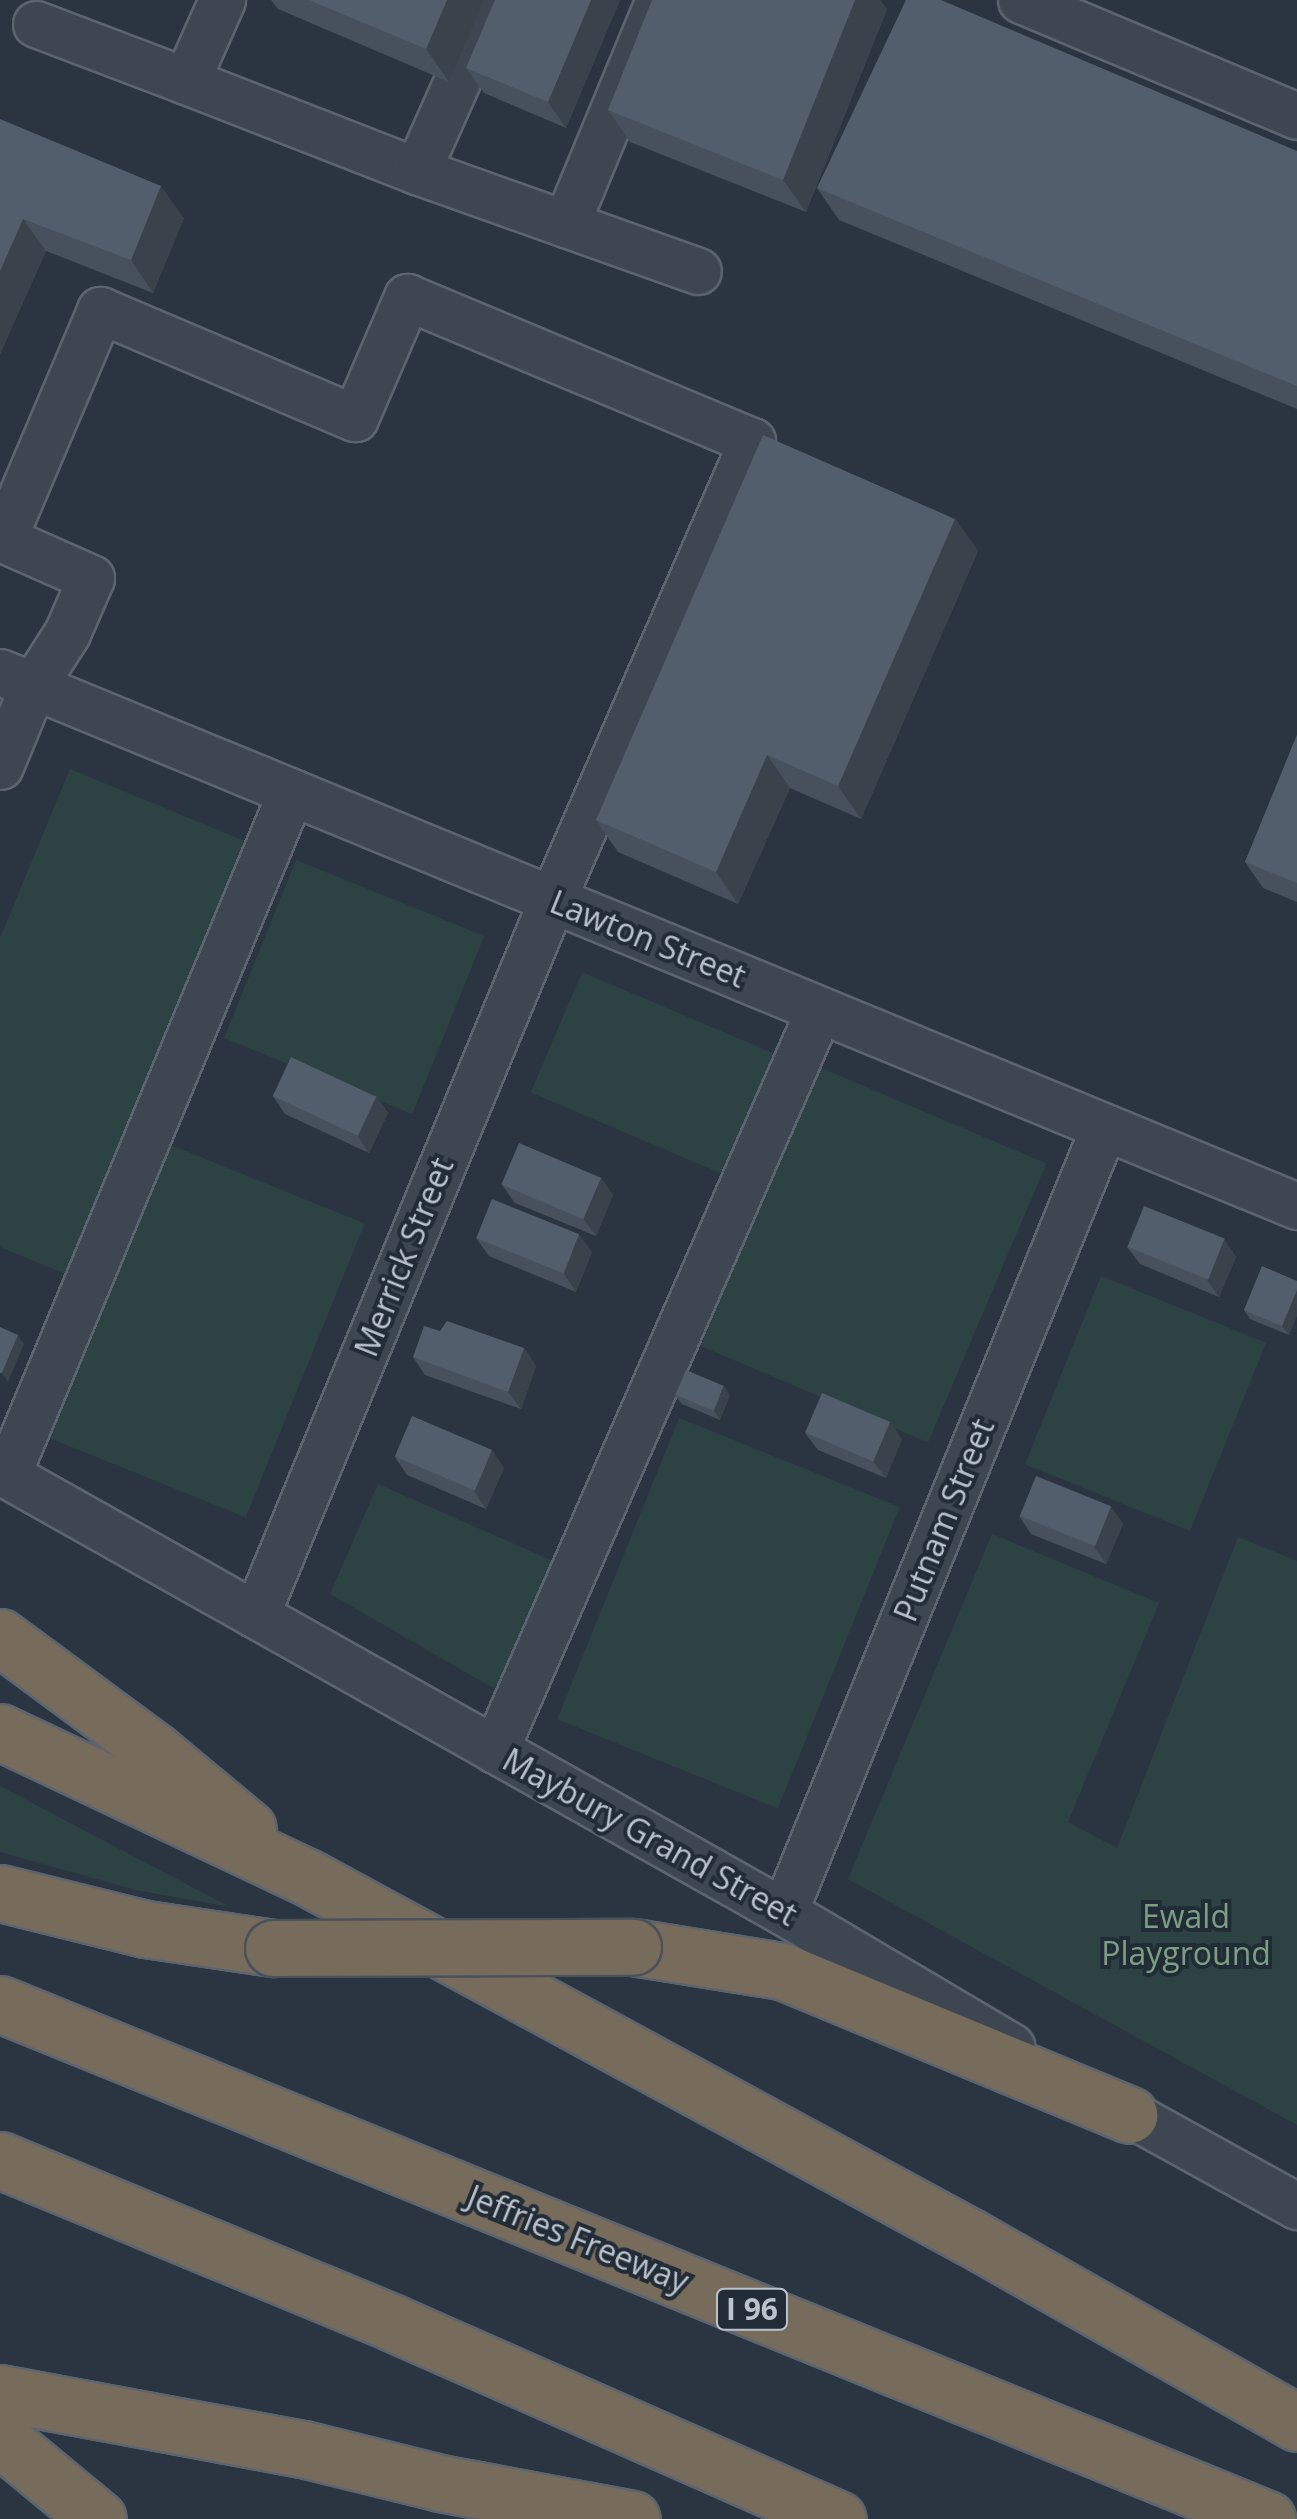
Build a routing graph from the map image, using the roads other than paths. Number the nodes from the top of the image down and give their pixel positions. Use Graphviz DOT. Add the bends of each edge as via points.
graph roads {
  1 [pos="222,0"];
  2 [pos="493,0"];
  3 [pos="659,0"];
  4 [pos="1021,0"];
  5 [pos="36,24"];
  6 [pos="186,81"];
  7 [pos="1297,116"];
  8 [pos="417,171"];
  9 [pos="566,224"];
  10 [pos="698,270"];
  11 [pos="16,679"];
  12 [pos="0,766"];
  13 [pos="291,792"];
  14 [pos="552,900"];
  15 [pos="820,1010"];
  16 [pos="1104,1128"];
  17 [pos="1297,1206"];
  18 [pos="4,1473"];
  19 [pos="256,1616"];
  20 [pos="0,1638"];
  21 [pos="0,1732"];
  22 [pos="495,1750"];
  23 [pos="305,1876"];
  24 [pos="0,1894"];
  25 [pos="784,1912"];
  26 [pos="0,2004"];
  27 [pos="1129,2115"];
  28 [pos="0,2160"];
  29 [pos="1297,2206"];
  30 [pos="0,2394"];
  31 [pos="1297,2423"];
  32 [pos="0,2438"];
  33 [pos="98,2519"];
  34 [pos="632,2519"];
  35 [pos="838,2519"];
  36 [pos="1268,2519"];
  1 -- 6 [label="street"];
  2 -- 8 [label="street"];
  3 -- 9 [label="street"];
  4 -- 7 [label="street"];
  5 -- 6 [label="street"];
  6 -- 8 [label="street"];
  8 -- 9 [label="street"];
  9 -- 10 [label="street"];
  11 -- 12 [label="street"];
  11 -- 13 [label="street, Lawton Street"];
  11 -- 14 [label="street, Merrick Street" via="67,633 91,578 2,539 100,310 355,418 407,296 752,440"];
  13 -- 14 [label="street, Lawton Street"];
  13 -- 18 [label="street"];
  14 -- 15 [label="street, Lawton Street"];
  14 -- 19 [label="street, Merrick Street"];
  15 -- 16 [label="street, Lawton Street"];
  15 -- 22 [label="street"];
  16 -- 17 [label="street, Lawton Street"];
  16 -- 25 [label="street, Putnam Street"];
  18 -- 19 [label="street, Maybury Grand Street"];
  19 -- 22 [label="street, Maybury Grand Street"];
  20 -- 23 [label="highway" via="154,1751"];
  21 -- 23 [label="highway"];
  22 -- 25 [label="street, Maybury Grand Street"];
  23 -- 31 [label="highway"];
  24 -- 27 [label="highway, bridge" via="146,1929 274,1948 633,1947 782,1971"];
  25 -- 27 [label="street, Maybury Grand Street"];
  26 -- 36 [label="highway, Jeffries Freeway / I 96"];
  27 -- 29 [label="street, Maybury Grand Street"];
  28 -- 35 [label="highway" via="393,2322"];
  30 -- 34 [label="highway"];
  32 -- 33 [label="highway"];
}
